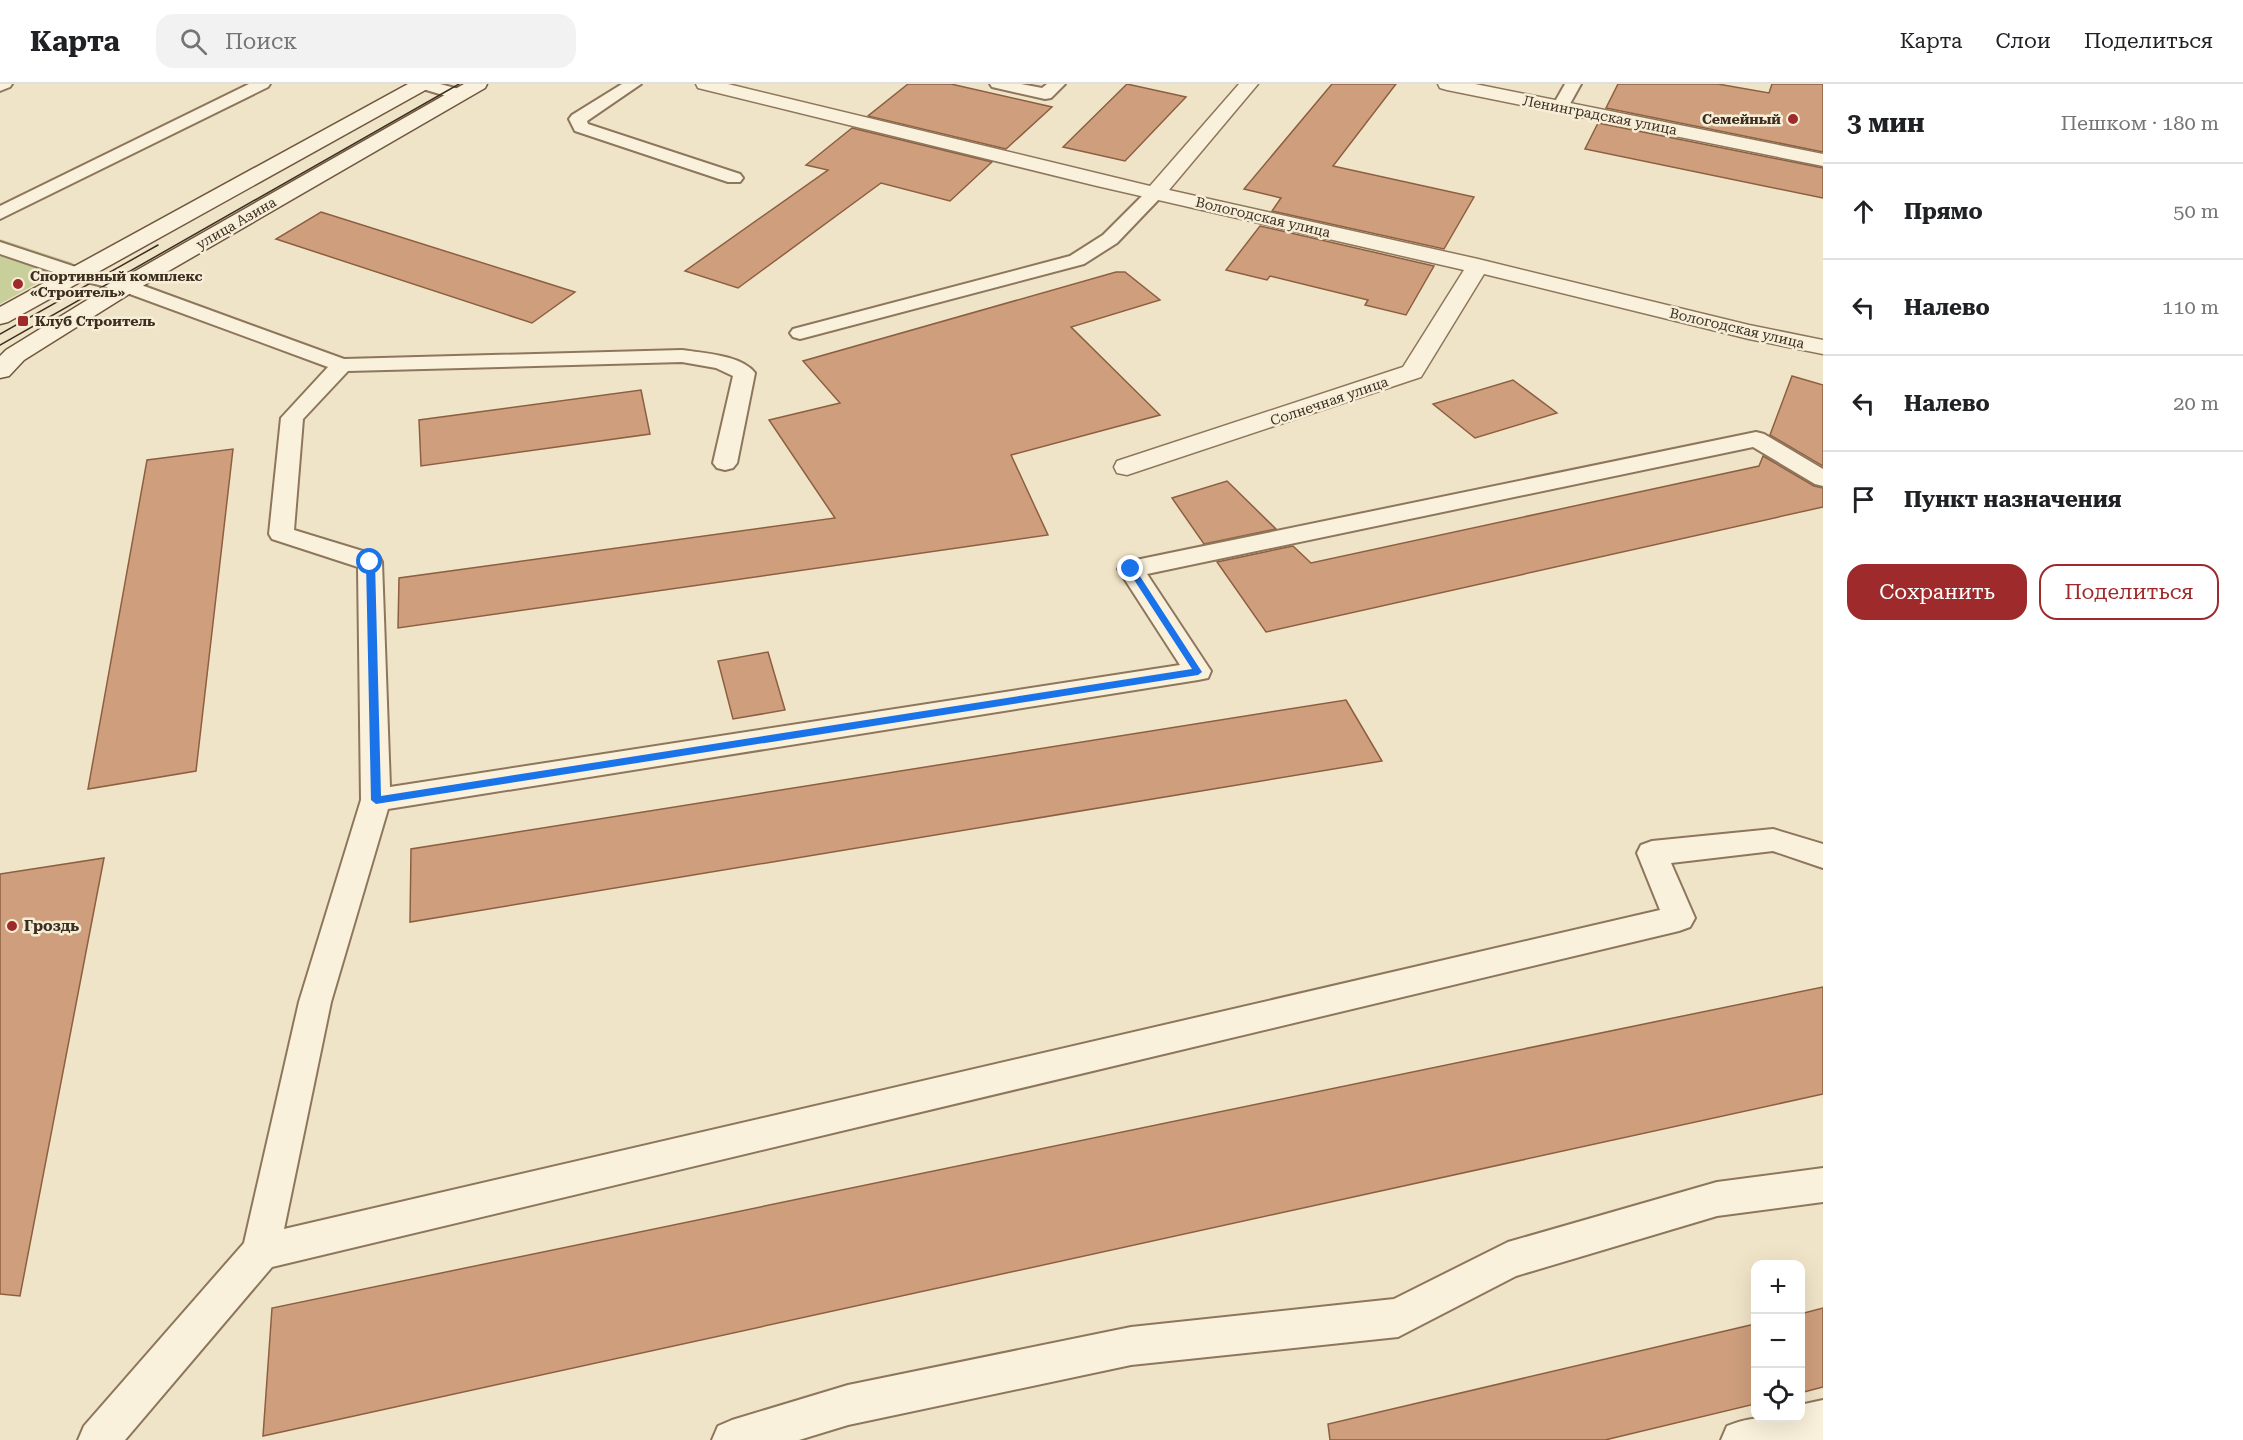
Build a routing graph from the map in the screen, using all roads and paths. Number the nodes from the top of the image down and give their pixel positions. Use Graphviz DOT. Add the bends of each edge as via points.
graph roads {
  1 [pos="4,84"];
  2 [pos="262,84"];
  3 [pos="422,84"];
  4 [pos="633,84"];
  5 [pos="705,84"];
  6 [pos="998,84"];
  7 [pos="1057,84"];
  8 [pos="1249,84"];
  9 [pos="1447,84"];
  10 [pos="1573,84"];
  11 [pos="0,86"];
  12 [pos="469,89"];
  13 [pos="1560,107"];
  14 [pos="1823,160"];
  15 [pos="734,178"];
  16 [pos="1155,193"];
  17 [pos="0,213"];
  18 [pos="0,248"];
  19 [pos="1478,266"];
  20 [pos="78,274"];
  21 [pos="126,286"];
  22 [pos="0,317"];
  23 [pos="800,333"];
  24 [pos="1823,347"];
  25 [pos="342,366"];
  26 [pos="0,371"];
  27 [pos="725,463"];
  28 [pos="1127,466"];
  29 [pos="1823,479"];
  30 [pos="376,800"];
  31 [pos="1823,856"];
  32 [pos="1823,1185"];
  33 [pos="261,1252"];
  34 [pos="1823,1420"];
  35 [pos="98,1440"];
  36 [pos="732,1440"];
  37 [pos="1741,1440"];
  1 -- 11 [label="lane"];
  2 -- 17 [label="lane"];
  3 -- 12 [label="lane"];
  3 -- 20 [label="street"];
  4 -- 15 [label="lane" via="578,119 581,127"];
  5 -- 16 [label="street, Вологодская улица"];
  6 -- 7 [label="lane" via="1045,94"];
  8 -- 16 [label="street"];
  9 -- 13 [label="street, Ленинградская улица"];
  10 -- 13 [label="lane"];
  12 -- 21 [label="street, улица Азина"];
  13 -- 14 [label="street, Ленинградская улица"];
  16 -- 19 [label="street, Вологодская улица"];
  16 -- 23 [label="lane" via="1110,239 1077,260"];
  18 -- 20 [label="lane"];
  19 -- 24 [label="street, Вологодская улица"];
  19 -- 28 [label="street, Солнечная улица" via="1412,372"];
  20 -- 21 [label="lane"];
  20 -- 22 [label="street"];
  21 -- 25 [label="lane"];
  21 -- 26 [label="street, улица Азина" via="15,355"];
  25 -- 27 [label="lane" via="682,356 721,362 744,374"];
  25 -- 30 [label="lane" via="292,418 281,534 370,562"];
  29 -- 30 [label="lane" via="1756,439 1131,569 1198,672"];
  30 -- 33 [label="lane" via="315,1002"];
  31 -- 33 [label="lane" via="1773,840 1652,853 1679,918"];
  32 -- 36 [label="lane" via="1717,1199 1508,1260 1398,1318 1131,1346 848,1405"];
  33 -- 35 [label="lane"];
  34 -- 37 [label="lane"];
}
